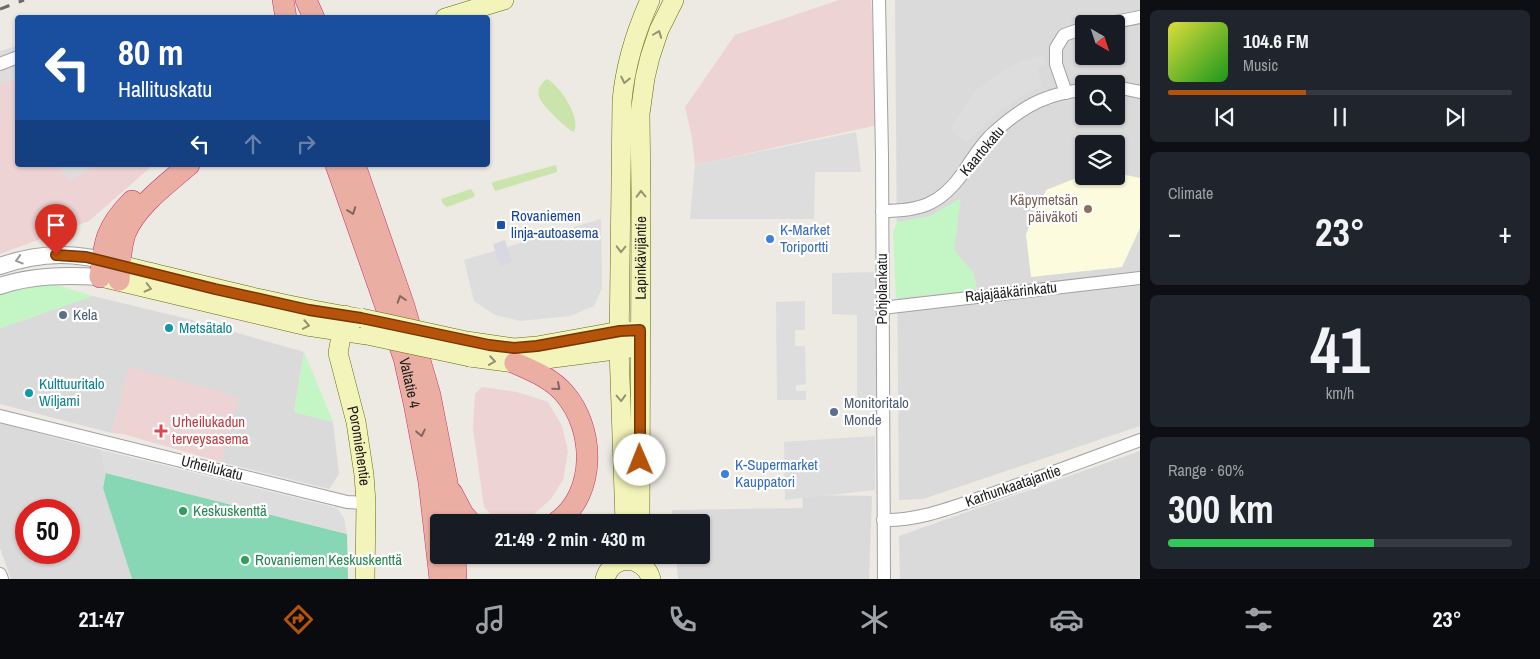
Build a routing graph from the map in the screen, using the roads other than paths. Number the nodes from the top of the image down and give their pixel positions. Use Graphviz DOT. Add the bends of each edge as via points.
graph roads {
  1 [pos="283,0"];
  2 [pos="306,0"];
  3 [pos="504,0"];
  4 [pos="650,0"];
  5 [pos="674,0"];
  6 [pos="879,0"];
  7 [pos="283,15"];
  8 [pos="286,15"];
  9 [pos="306,15"];
  10 [pos="313,15"];
  11 [pos="455,15"];
  12 [pos="1140,17"];
  13 [pos="1125,20"];
  14 [pos="1075,31"];
  15 [pos="15,59"];
  16 [pos="0,64"];
  17 [pos="1125,89"];
  18 [pos="1075,91"];
  19 [pos="1140,92"];
  20 [pos="1066,93"];
  21 [pos="168,167"];
  22 [pos="187,167"];
  23 [pos="337,167"];
  24 [pos="356,167"];
  25 [pos="882,212"];
  26 [pos="0,266"];
  27 [pos="110,271"];
  28 [pos="1140,278"];
  29 [pos="0,286"];
  30 [pos="882,308"];
  31 [pos="354,325"];
  32 [pos="640,339"];
  33 [pos="619,340"];
  34 [pos="468,349"];
  35 [pos="515,363"];
  36 [pos="0,416"];
  37 [pos="1140,440"];
  38 [pos="447,482"];
  39 [pos="366,503"];
  40 [pos="450,514"];
  41 [pos="463,514"];
  42 [pos="565,514"];
  43 [pos="625,514"];
  44 [pos="640,514"];
  45 [pos="883,520"];
  46 [pos="455,564"];
  47 [pos="620,564"];
  48 [pos="638,564"];
  49 [pos="0,574"];
  50 [pos="2,579"];
  51 [pos="365,579"];
  52 [pos="440,579"];
  53 [pos="456,579"];
  54 [pos="605,579"];
  55 [pos="651,579"];
  56 [pos="884,579"];
  1 -- 7 [label="highway"];
  1 -- 8 [label="highway"];
  2 -- 9 [label="highway"];
  2 -- 10 [label="highway"];
  3 -- 11 [label="main road"];
  4 -- 33 [label="main road, Lapinkävijäntie, one-way" via="623,88"];
  32 -- 5 [label="main road, Lapinkävijäntie, one-way" via="640,114 654,46"];
  6 -- 25 [label="street, Pohjolankatu"];
  12 -- 13 [label="street"];
  14 -- 20 [label="street" via="1064,35 1056,48 1056,64"];
  15 -- 16 [label="street"];
  17 -- 19 [label="street"];
  18 -- 20 [label="street, Kaartokatu"];
  20 -- 25 [label="street, Kaartokatu" via="1047,97 1007,121 977,151 948,192 938,200 919,208"];
  21 -- 27 [label="highway" via="126,207 110,228 104,243"];
  22 -- 27 [label="highway" via="138,212 130,223"];
  23 -- 52 [label="highway, Valtatie 4, one-way" via="404,358 430,482"];
  38 -- 24 [label="highway, Valtatie 4, one-way" via="430,395 404,306"];
  25 -- 30 [label="street, Pohjolankatu"];
  27 -- 26 [label="street, one-way" via="86,257 56,255 28,257"];
  27 -- 29 [label="street" via="35,278"];
  27 -- 31 [label="main road" via="215,289 309,310"];
  28 -- 30 [label="street, Rajajääkärinkatu"];
  30 -- 45 [label="street, Pohjolankatu"];
  31 -- 34 [label="main road, bridge"];
  31 -- 39 [label="main road, Poromiehentie" via="338,354 356,422"];
  32 -- 33 [label="main road"];
  32 -- 44 [label="main road, Lapinkävijäntie"];
  33 -- 34 [label="main road"];
  33 -- 35 [label="main road"];
  33 -- 43 [label="main road, Lapinkävijäntie, one-way"];
  34 -- 35 [label="main road, one-way"];
  35 -- 42 [label="highway, one-way" via="544,376 565,393 586,434 584,481 572,507"];
  36 -- 39 [label="street, Urheilukatu" via="347,502"];
  37 -- 45 [label="street, Karhunkaatajantie" via="927,516"];
  38 -- 40 [label="highway, Valtatie 4"];
  38 -- 41 [label="highway"];
  39 -- 51 [label="main road, Poromiehentie"];
  45 -- 56 [label="street, Pohjolankatu"];
  46 -- 53 [label="highway"];
  47 -- 54 [label="main road" via="609,570"];
  48 -- 55 [label="main road" via="647,569"];
  49 -- 50 [label="street"];
}
